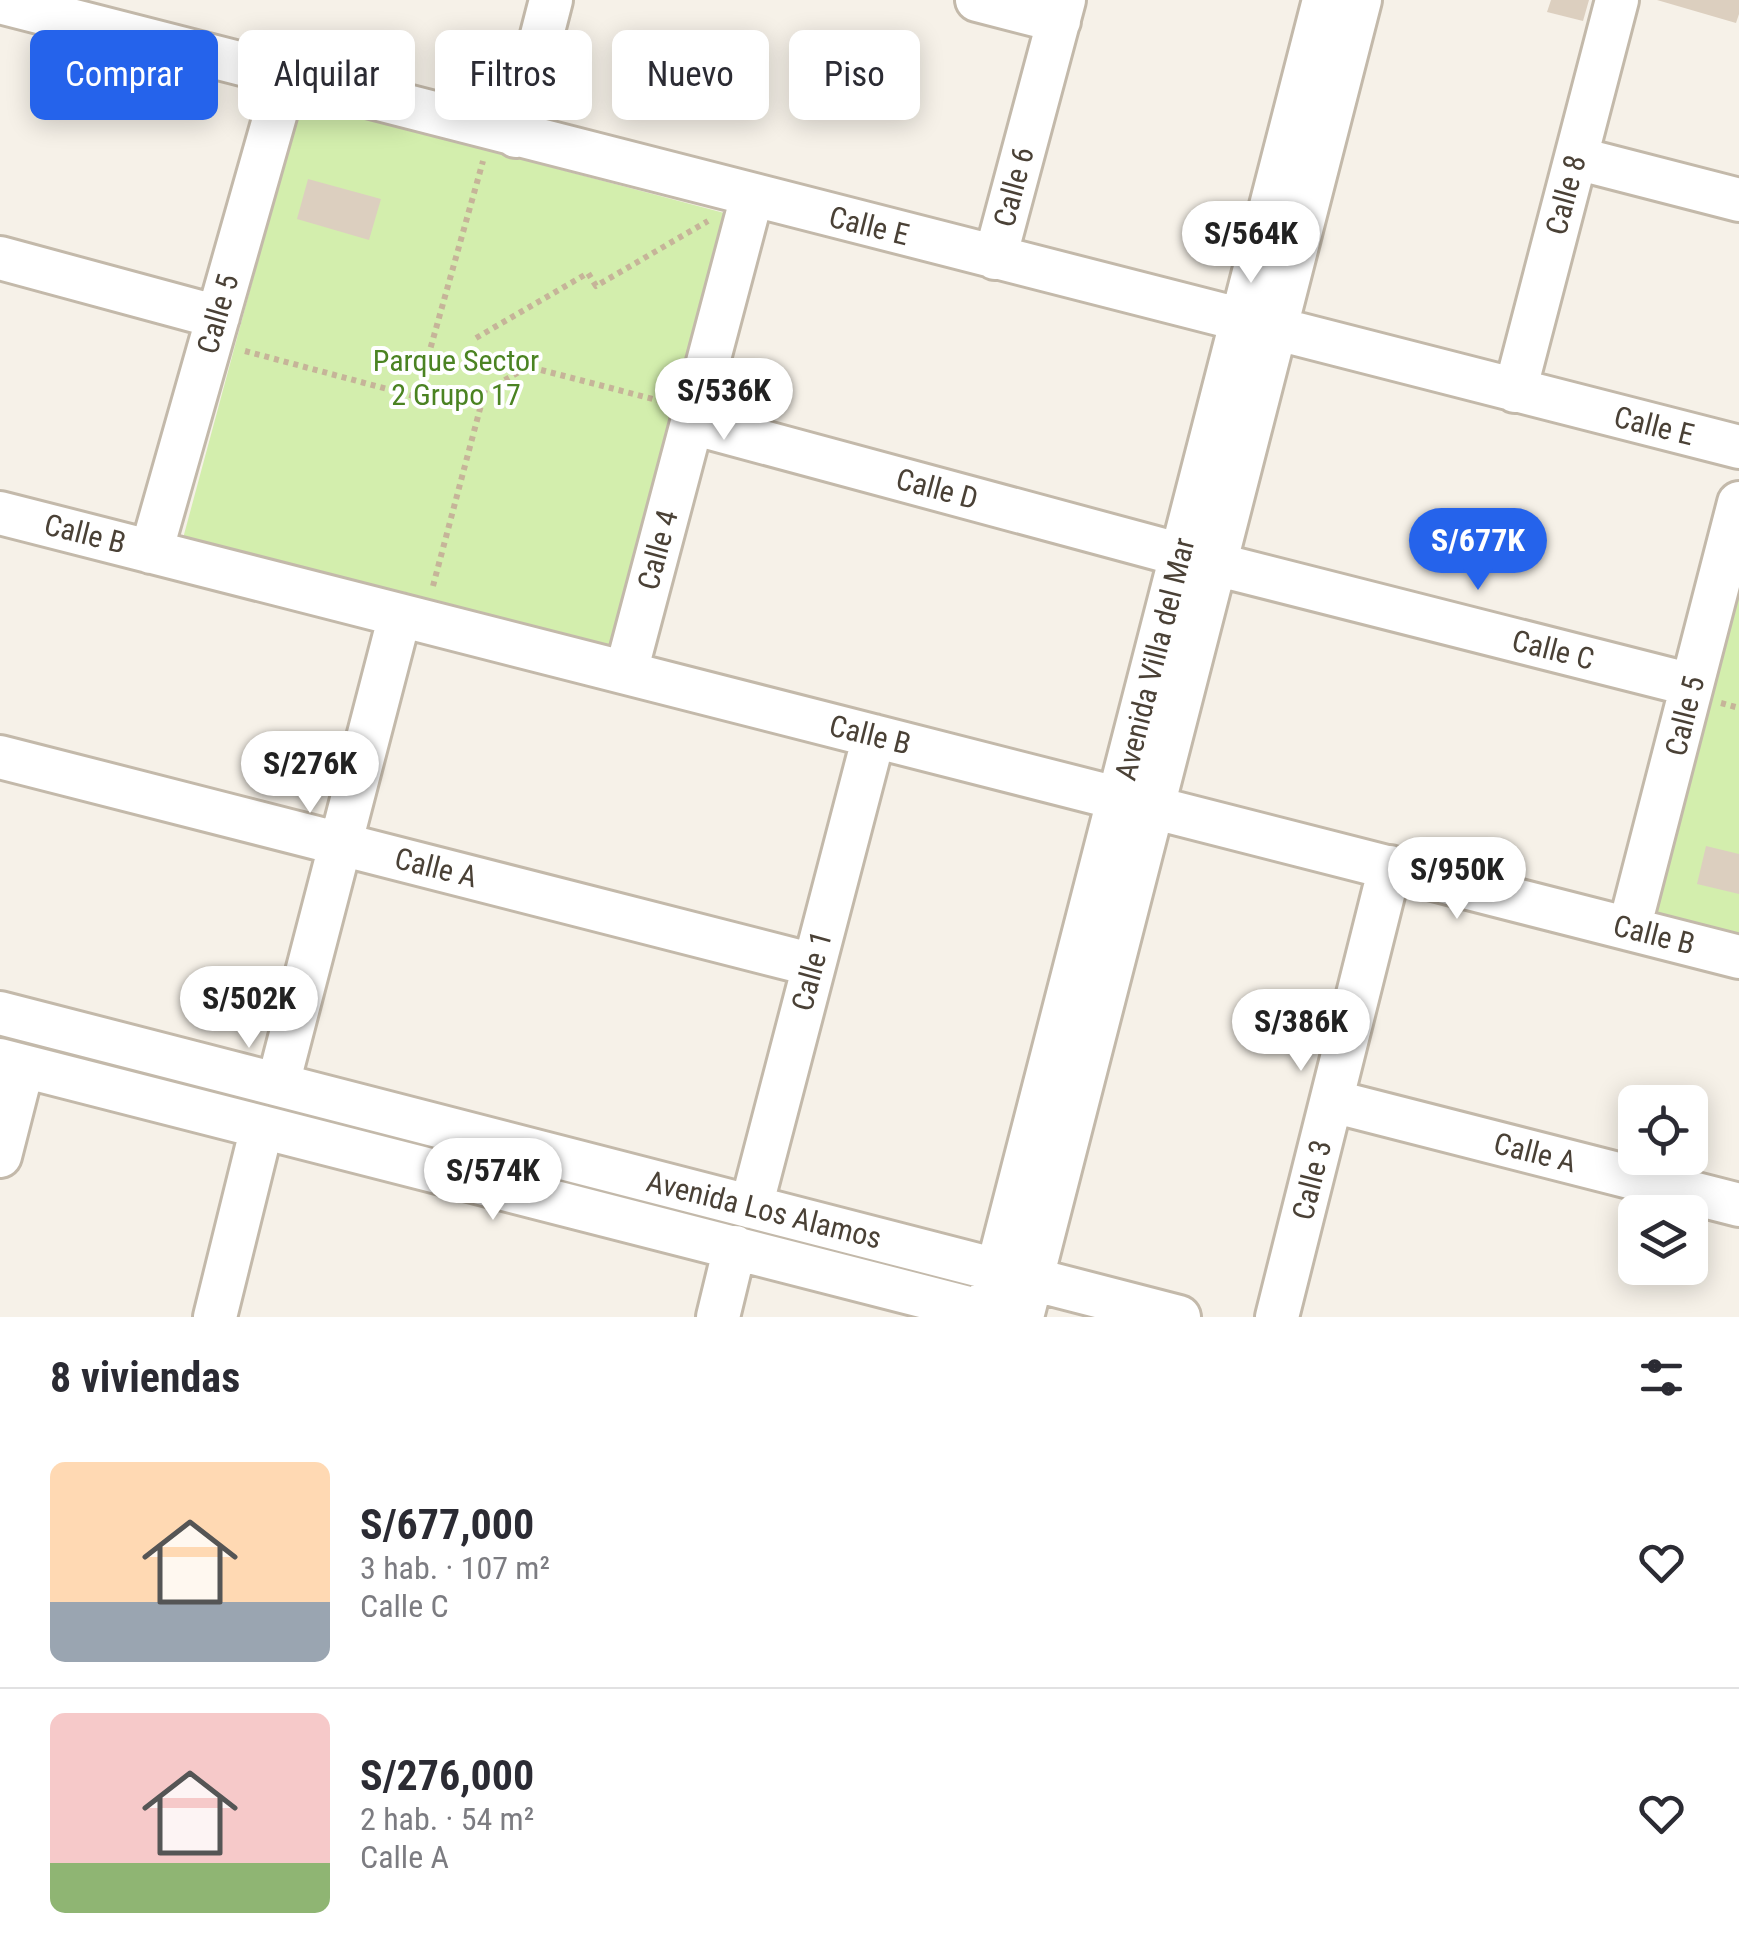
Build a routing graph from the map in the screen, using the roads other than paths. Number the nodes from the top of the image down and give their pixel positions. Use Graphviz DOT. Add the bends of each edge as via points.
graph roads {
  1 [pos="551,0"];
  2 [pos="978,0"];
  3 [pos="1324,0"];
  4 [pos="1360,0"];
  5 [pos="1617,0"];
  6 [pos="0,2"];
  7 [pos="48,8"];
  8 [pos="1061,11"];
  9 [pos="238,63"];
  10 [pos="415,118"];
  11 [pos="274,120"];
  12 [pos="500,145"];
  13 [pos="1576,158"];
  14 [pos="1739,200"];
  15 [pos="736,205"];
  16 [pos="0,258"];
  17 [pos="995,258"];
  18 [pos="218,318"];
  19 [pos="1258,325"];
  20 [pos="1515,391"];
  21 [pos="693,416"];
  22 [pos="1739,447"];
  23 [pos="1739,502"];
  24 [pos="0,513"];
  25 [pos="152,552"];
  26 [pos="1198,560"];
  27 [pos="412,618"];
  28 [pos="626,672"];
  29 [pos="1692,686"];
  30 [pos="874,736"];
  31 [pos="0,758"];
  32 [pos="1136,803"];
  33 [pos="340,844"];
  34 [pos="1390,868"];
  35 [pos="1629,929"];
  36 [pos="1739,957"];
  37 [pos="814,965"];
  38 [pos="0,1012"];
  39 [pos="11,1063"];
  40 [pos="278,1084"];
  41 [pos="1332,1101"];
  42 [pos="262,1126"];
  43 [pos="0,1156"];
  44 [pos="1739,1205"];
  45 [pos="751,1206"];
  46 [pos="736,1247"];
  47 [pos="1004,1302"];
  48 [pos="214,1317"];
  49 [pos="718,1317"];
  50 [pos="1179,1317"];
  51 [pos="1277,1317"];
  1 -- 12 [label="street"];
  2 -- 8 [label="street"];
  3 -- 19 [label="street, Avenida Villa del Mar"];
  4 -- 19 [label="street, Avenida Villa del Mar"];
  5 -- 13 [label="street, Calle 8"];
  6 -- 7 [label="street, Calle E"];
  7 -- 9 [label="street, Calle E"];
  8 -- 17 [label="street, Calle 6"];
  10 -- 12 [label="street, Calle E"];
  11 -- 18 [label="street, Calle 5"];
  12 -- 15 [label="street, Calle E"];
  13 -- 14 [label="street"];
  13 -- 20 [label="street, Calle 8"];
  15 -- 17 [label="street, Calle E"];
  15 -- 21 [label="street, Calle 4"];
  16 -- 18 [label="street"];
  17 -- 19 [label="street, Calle E"];
  18 -- 25 [label="street, Calle 5"];
  19 -- 20 [label="street, Calle E"];
  19 -- 26 [label="street, Avenida Villa del Mar"];
  20 -- 22 [label="street, Calle E"];
  21 -- 26 [label="street, Calle D"];
  21 -- 28 [label="street, Calle 4"];
  23 -- 29 [label="street, Calle 5"];
  24 -- 25 [label="street, Calle B"];
  25 -- 27 [label="street, Calle B"];
  26 -- 29 [label="street, Calle C"];
  26 -- 32 [label="street, Avenida Villa del Mar"];
  27 -- 28 [label="street, Calle B"];
  27 -- 33 [label="street"];
  28 -- 30 [label="street, Calle B"];
  29 -- 35 [label="street, Calle 5"];
  30 -- 32 [label="street, Calle B"];
  30 -- 37 [label="street, Calle 1"];
  31 -- 33 [label="street, Calle A"];
  32 -- 34 [label="street, Calle B"];
  32 -- 47 [label="street, Avenida Villa del Mar"];
  33 -- 37 [label="street, Calle A"];
  33 -- 40 [label="street"];
  34 -- 35 [label="street, Calle B"];
  34 -- 41 [label="street, Calle 3"];
  35 -- 36 [label="street, Calle B"];
  37 -- 45 [label="street, Calle 1"];
  38 -- 40 [label="street, Avenida Los Alamos"];
  39 -- 42 [label="street, Avenida Los Alamos"];
  39 -- 43 [label="street"];
  40 -- 45 [label="street, Avenida Los Alamos"];
  41 -- 44 [label="street, Calle A"];
  41 -- 51 [label="street, Calle 3"];
  42 -- 46 [label="street, Avenida Los Alamos"];
  42 -- 48 [label="street"];
  45 -- 47 [label="street, Avenida Los Alamos"];
  46 -- 47 [label="street, Avenida Los Alamos"];
  46 -- 49 [label="street"];
  47 -- 50 [label="street, Avenida Los Alamos"];
}
